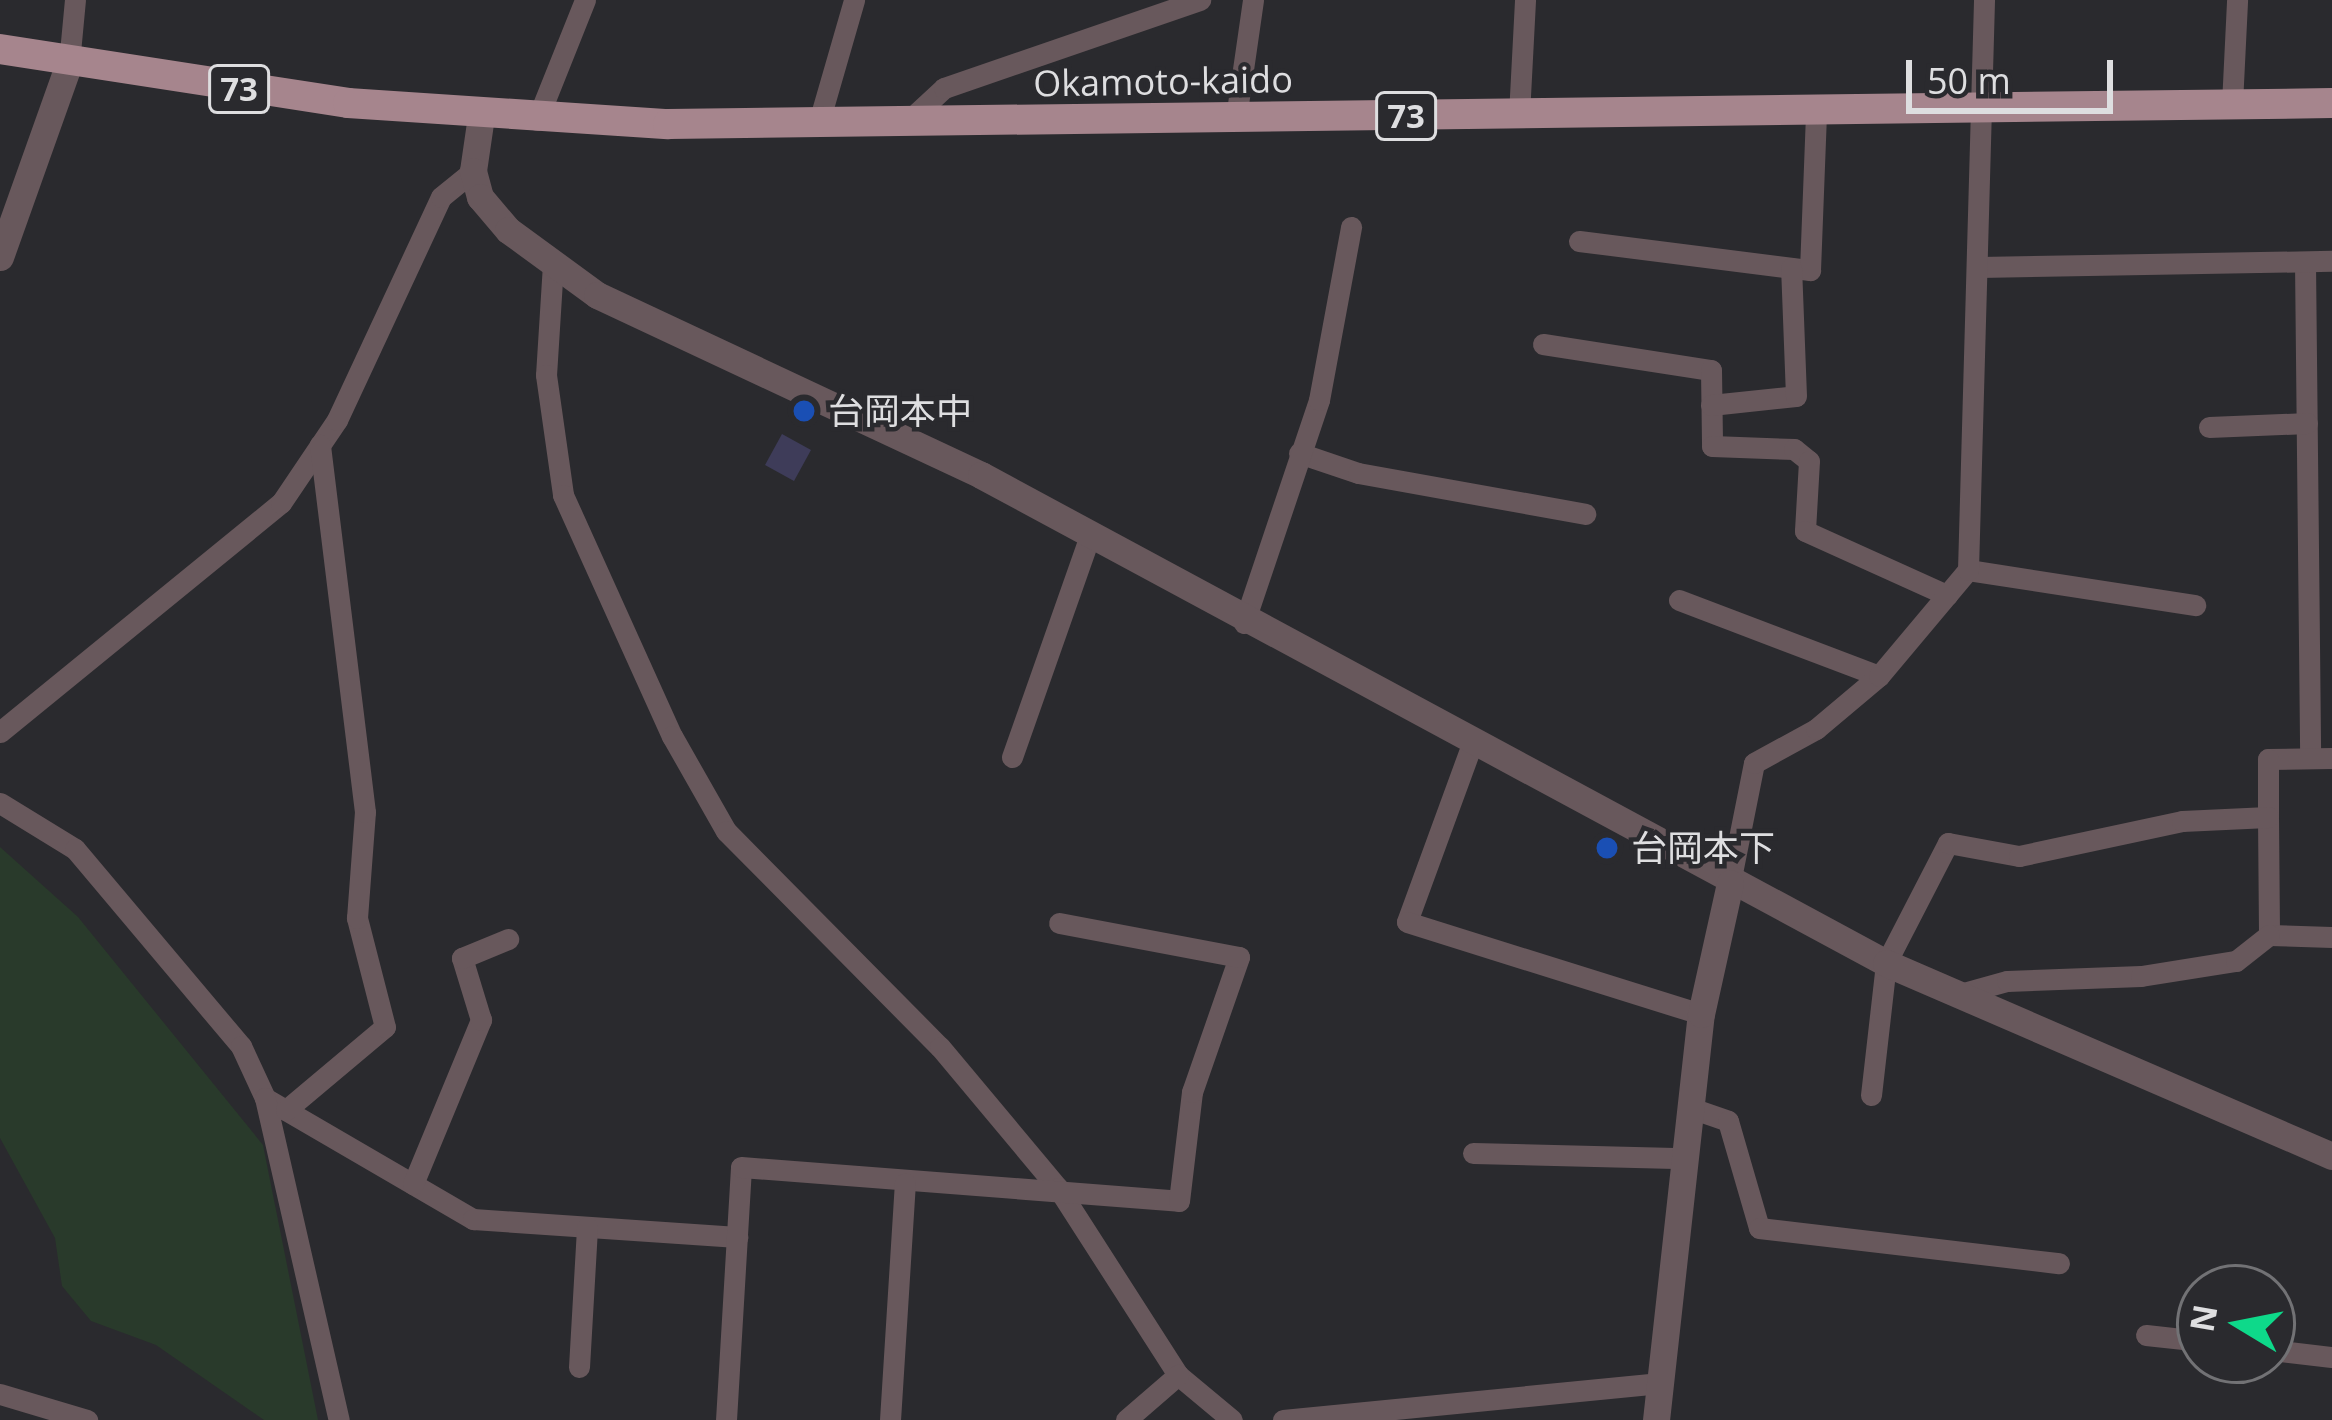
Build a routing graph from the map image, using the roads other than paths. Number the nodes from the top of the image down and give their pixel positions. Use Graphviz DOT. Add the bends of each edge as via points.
graph roads {
  1 [pos="75,0"];
  2 [pos="854,0"];
  3 [pos="1200,0"];
  4 [pos="1253,0"];
  5 [pos="1525,0"];
  6 [pos="1984,0"];
  7 [pos="2237,0"];
  8 [pos="576,3"];
  9 [pos="0,49"];
  10 [pos="69,63"];
  11 [pos="2332,103"];
  12 [pos="2232,104"];
  13 [pos="1984,110"];
  14 [pos="1816,112"];
  15 [pos="481,116"];
  16 [pos="1519,116"];
  17 [pos="1236,118"];
  18 [pos="537,120"];
  19 [pos="904,124"];
  20 [pos="818,125"];
  21 [pos="473,171"];
  22 [pos="1351,226"];
  23 [pos="1579,241"];
  24 [pos="0,257"];
  25 [pos="2305,262"];
  26 [pos="2332,262"];
  27 [pos="553,264"];
  28 [pos="1978,267"];
  29 [pos="1790,268"];
  30 [pos="1543,344"];
  31 [pos="1712,405"];
  32 [pos="2307,424"];
  33 [pos="2209,427"];
  34 [pos="320,445"];
  35 [pos="1299,453"];
  36 [pos="1585,514"];
  37 [pos="1090,536"];
  38 [pos="1967,570"];
  39 [pos="1947,595"];
  40 [pos="1679,600"];
  41 [pos="2194,605"];
  42 [pos="1244,623"];
  43 [pos="1879,676"];
  44 [pos="0,732"];
  45 [pos="1472,744"];
  46 [pos="1012,757"];
  47 [pos="2321,758"];
  48 [pos="0,803"];
  49 [pos="2268,817"];
  50 [pos="1730,883"];
  51 [pos="1059,923"];
  52 [pos="2269,934"];
  53 [pos="2332,937"];
  54 [pos="508,939"];
  55 [pos="1886,963"];
  56 [pos="1955,995"];
  57 [pos="1701,1015"];
  58 [pos="1871,1095"];
  59 [pos="266,1098"];
  60 [pos="1691,1108"];
  61 [pos="286,1110"];
  62 [pos="1474,1153"];
  63 [pos="2332,1156"];
  64 [pos="1685,1158"];
  65 [pos="905,1183"];
  66 [pos="412,1184"];
  67 [pos="1058,1188"];
  68 [pos="587,1227"];
  69 [pos="737,1237"];
  70 [pos="2059,1263"];
  71 [pos="2146,1335"];
  72 [pos="2176,1338"];
  73 [pos="2296,1353"];
  74 [pos="2332,1357"];
  75 [pos="579,1367"];
  76 [pos="1178,1376"];
  77 [pos="1660,1383"];
  78 [pos="0,1394"];
  79 [pos="88,1420"];
  80 [pos="339,1420"];
  81 [pos="726,1420"];
  82 [pos="890,1420"];
  83 [pos="1126,1420"];
  84 [pos="1232,1420"];
  85 [pos="1283,1420"];
  86 [pos="1656,1420"];
  1 -- 10 [label="street"];
  2 -- 20 [label="street"];
  3 -- 19 [label="street" via="944,88"];
  4 -- 17 [label="street"];
  5 -- 16 [label="street"];
  6 -- 13 [label="street"];
  7 -- 12 [label="street"];
  8 -- 18 [label="street"];
  9 -- 10 [label="main road, Okamoto-kaido / 73"];
  10 -- 15 [label="main road, Okamoto-kaido / 73"];
  10 -- 24 [label="street"];
  11 -- 12 [label="main road, Okamoto-kaido / 73"];
  12 -- 13 [label="main road, Okamoto-kaido / 73"];
  13 -- 14 [label="main road, Okamoto-kaido / 73"];
  13 -- 28 [label="street"];
  14 -- 16 [label="main road, Okamoto-kaido / 73"];
  14 -- 29 [label="street" via="1810,270"];
  15 -- 18 [label="main road, Okamoto-kaido / 73"];
  15 -- 21 [label="street"];
  16 -- 17 [label="main road, Okamoto-kaido / 73"];
  17 -- 19 [label="main road, Okamoto-kaido / 73"];
  18 -- 20 [label="main road, Okamoto-kaido / 73"];
  19 -- 20 [label="main road, Okamoto-kaido / 73"];
  21 -- 27 [label="street" via="492,214"];
  21 -- 34 [label="street" via="442,197"];
  22 -- 35 [label="street" via="1318,400"];
  23 -- 29 [label="street"];
  25 -- 26 [label="street"];
  25 -- 28 [label="street"];
  25 -- 32 [label="street"];
  27 -- 37 [label="street" via="647,323 924,445"];
  27 -- 67 [label="street" via="547,375 562,495 672,736 726,831 940,1047"];
  28 -- 38 [label="street"];
  29 -- 31 [label="street" via="1796,396"];
  30 -- 31 [label="street" via="1712,370"];
  31 -- 39 [label="street" via="1712,446 1794,449 1809,461 1805,530"];
  32 -- 33 [label="street"];
  32 -- 47 [label="street"];
  34 -- 44 [label="street" via="280,503"];
  34 -- 61 [label="street" via="365,812 357,918 385,1027"];
  35 -- 36 [label="street" via="1358,473"];
  35 -- 42 [label="street"];
  37 -- 42 [label="street"];
  37 -- 46 [label="street"];
  38 -- 39 [label="street"];
  38 -- 41 [label="street"];
  39 -- 43 [label="street"];
  40 -- 43 [label="street"];
  42 -- 45 [label="street"];
  43 -- 50 [label="street" via="1816,729 1754,763"];
  45 -- 50 [label="street"];
  45 -- 57 [label="street" via="1407,922"];
  47 -- 49 [label="street" via="2268,758"];
  48 -- 59 [label="street" via="75,848 241,1046"];
  49 -- 52 [label="street"];
  49 -- 55 [label="street" via="2182,821 2019,856 1948,844"];
  50 -- 55 [label="street"];
  50 -- 57 [label="street"];
  51 -- 67 [label="street" via="1239,957 1192,1092 1179,1201"];
  52 -- 53 [label="street"];
  52 -- 56 [label="street" via="2236,961 2141,976 2007,981"];
  54 -- 66 [label="street" via="462,958 481,1020"];
  55 -- 56 [label="street"];
  55 -- 58 [label="street"];
  56 -- 63 [label="street"];
  57 -- 60 [label="street"];
  59 -- 61 [label="street"];
  59 -- 80 [label="street"];
  60 -- 64 [label="street"];
  60 -- 70 [label="street" via="1728,1121 1760,1228"];
  61 -- 66 [label="street"];
  62 -- 64 [label="street"];
  64 -- 77 [label="street"];
  65 -- 67 [label="street"];
  65 -- 69 [label="street" via="741,1168"];
  65 -- 82 [label="street"];
  66 -- 68 [label="street" via="473,1219"];
  67 -- 76 [label="street"];
  68 -- 69 [label="street"];
  68 -- 75 [label="street"];
  69 -- 81 [label="street"];
  71 -- 72 [label="street"];
  73 -- 74 [label="street"];
  76 -- 83 [label="street"];
  76 -- 84 [label="street"];
  77 -- 85 [label="street"];
  77 -- 86 [label="street"];
  78 -- 79 [label="street"];
}
